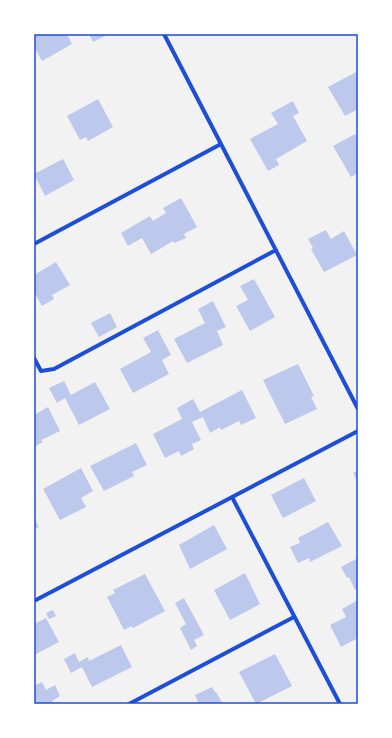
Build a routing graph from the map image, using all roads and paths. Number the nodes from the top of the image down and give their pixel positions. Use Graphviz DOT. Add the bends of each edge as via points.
graph roads {
  1 [pos="164,34"];
  2 [pos="220,144"];
  3 [pos="34,244"];
  4 [pos="276,250"];
  5 [pos="34,358"];
  6 [pos="358,409"];
  7 [pos="358,431"];
  8 [pos="232,497"];
  9 [pos="34,601"];
  10 [pos="294,617"];
  11 [pos="130,704"];
  12 [pos="340,704"];
  1 -- 2 [label="street"];
  2 -- 3 [label="street"];
  2 -- 4 [label="street"];
  4 -- 5 [label="street" via="54,369 41,371"];
  4 -- 6 [label="street"];
  7 -- 8 [label="street"];
  8 -- 9 [label="street"];
  8 -- 10 [label="street"];
  10 -- 11 [label="street"];
  10 -- 12 [label="street"];
}
